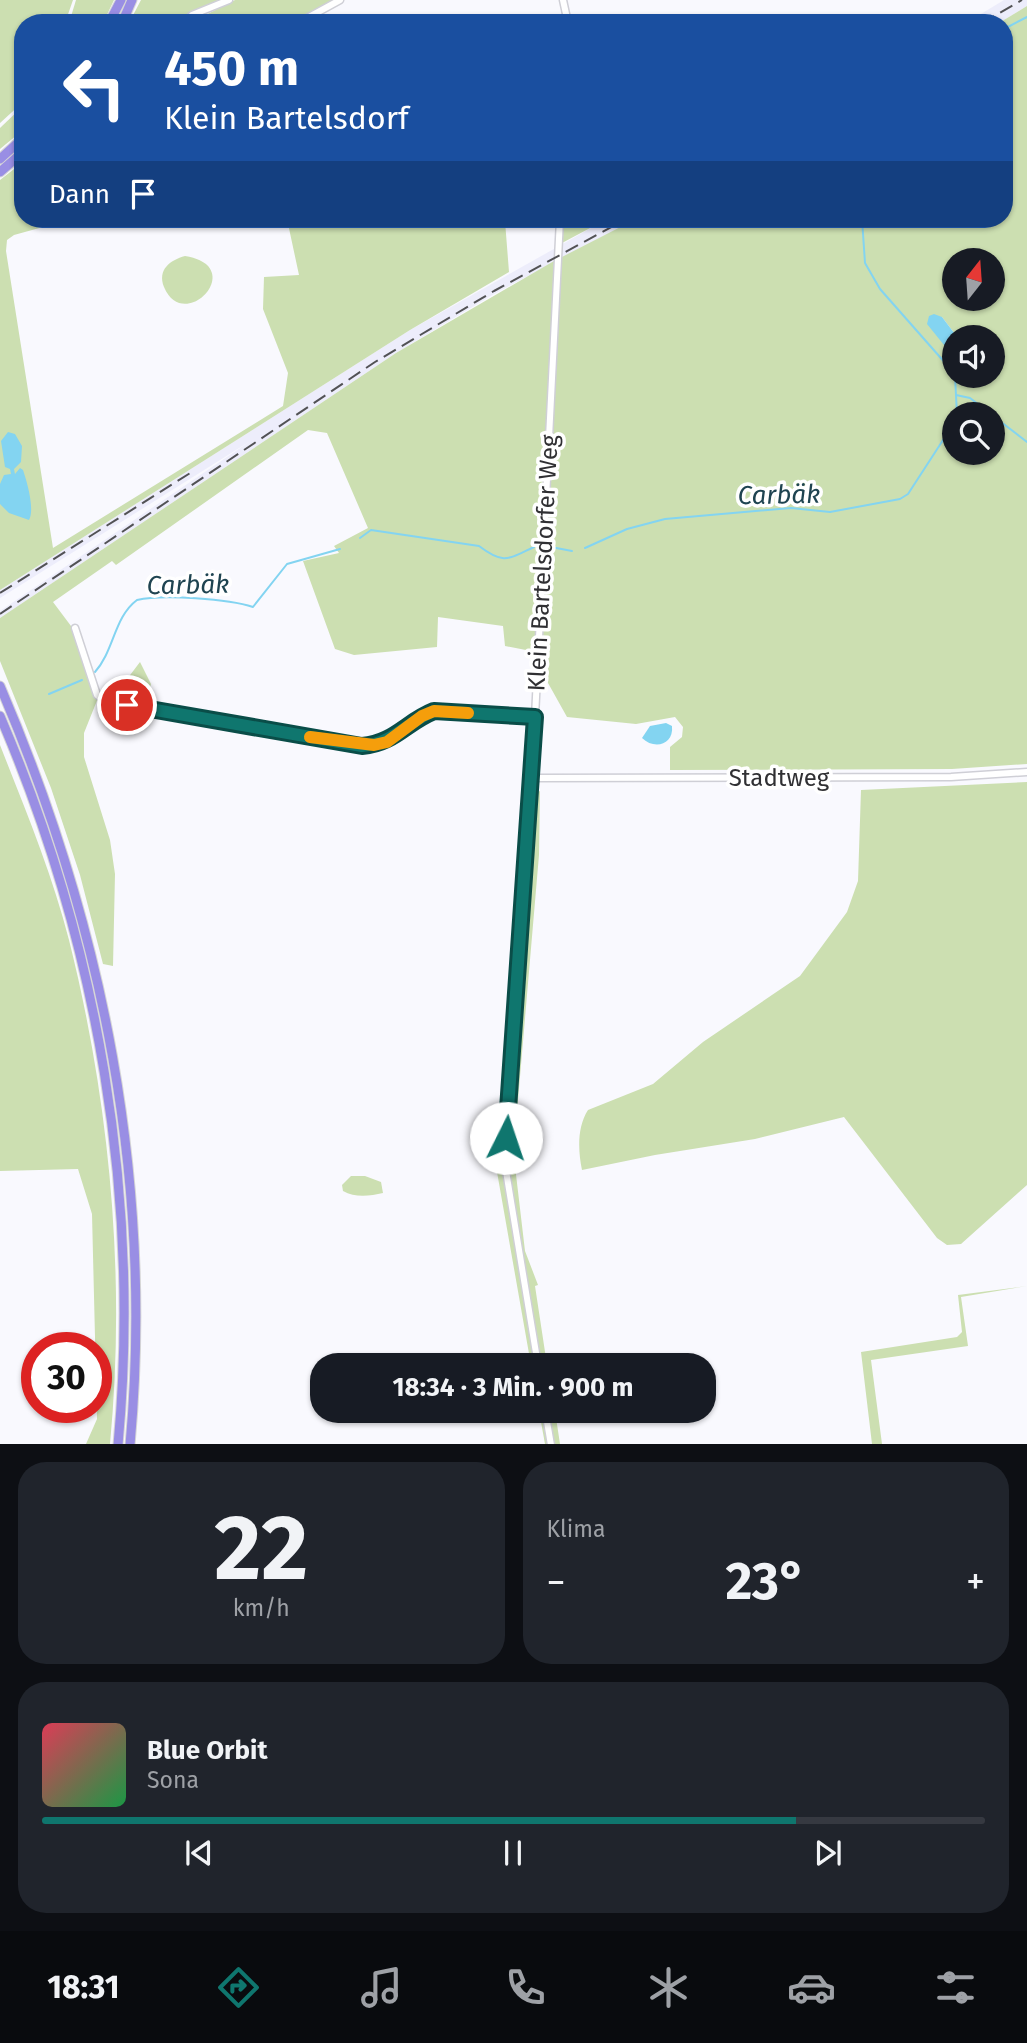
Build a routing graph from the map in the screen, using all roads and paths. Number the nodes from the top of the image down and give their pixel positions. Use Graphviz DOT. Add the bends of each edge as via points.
graph roads {
  1 [pos="229,0"];
  2 [pos="340,0"];
  3 [pos="194,14"];
  4 [pos="314,14"];
  5 [pos="14,146"];
  6 [pos="0,159"];
  7 [pos="14,160"];
  8 [pos="0,172"];
  9 [pos="560,228"];
  10 [pos="75,628"];
  11 [pos="0,686"];
  12 [pos="0,716"];
  13 [pos="535,717"];
  14 [pos="1027,772"];
  15 [pos="532,778"];
  16 [pos="536,1353"];
  17 [pos="547,1423"];
  18 [pos="118,1444"];
  19 [pos="130,1444"];
  20 [pos="551,1444"];
  1 -- 3 [label="street"];
  2 -- 4 [label="street"];
  5 -- 6 [label="highway"];
  7 -- 8 [label="highway"];
  9 -- 13 [label="street, Klein Bartelsdorfer Weg"];
  10 -- 13 [label="street" via="97,695 105,701 362,746 387,742 434,711"];
  11 -- 19 [label="highway" via="64,852 114,1052 135,1259 136,1363"];
  12 -- 18 [label="highway" via="63,891 103,1060 123,1257 124,1360"];
  13 -- 15 [label="street, Klein Bartelsdorfer Weg"];
  14 -- 15 [label="street, Stadtweg" via="951,777"];
  15 -- 16 [label="street, Klein Bartelsdorfer Weg" via="505,1165"];
  17 -- 20 [label="street"];
}
